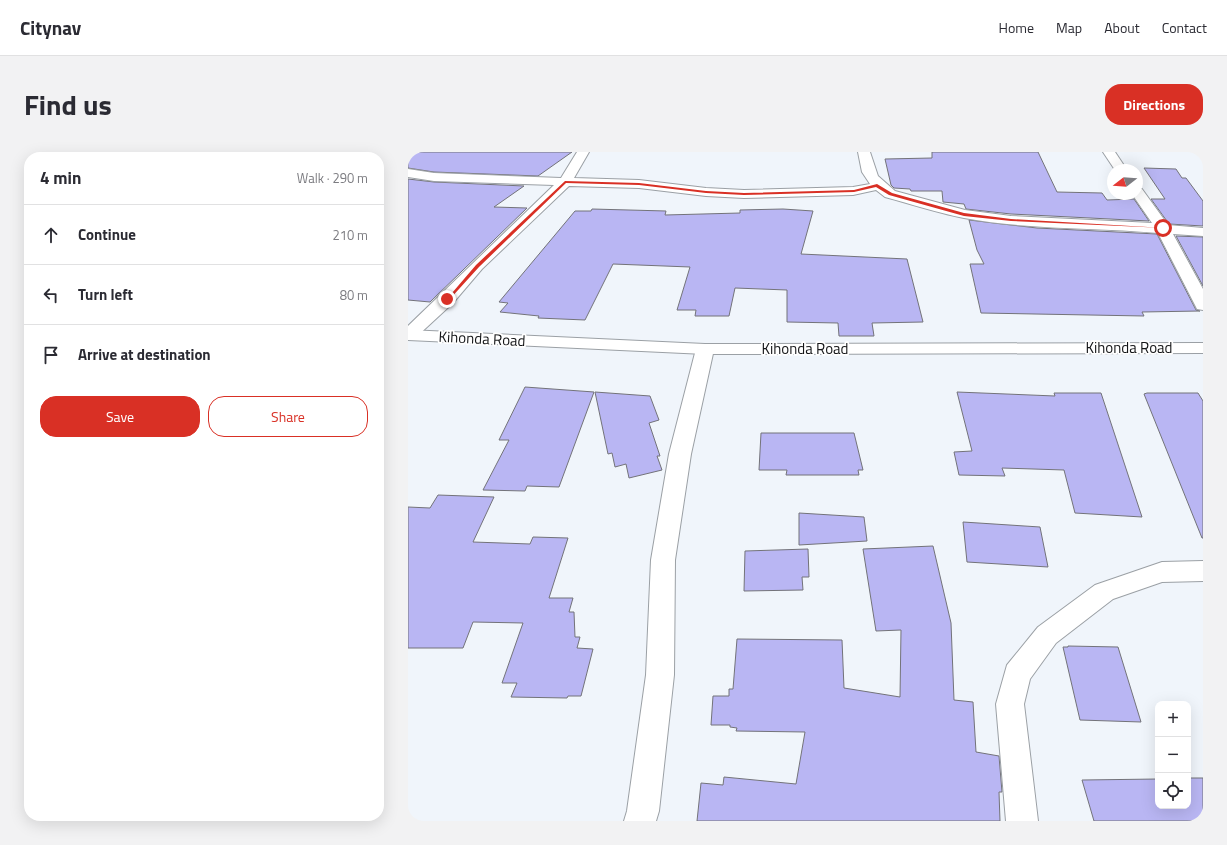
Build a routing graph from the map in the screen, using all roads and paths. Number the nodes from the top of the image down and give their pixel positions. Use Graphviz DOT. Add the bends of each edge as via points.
graph roads {
  1 [pos="583,152"];
  2 [pos="864,152"];
  3 [pos="1109,152"];
  4 [pos="1118,164"];
  5 [pos="408,173"];
  6 [pos="565,182"];
  7 [pos="877,186"];
  8 [pos="1143,200"];
  9 [pos="1163,228"];
  10 [pos="1203,232"];
  11 [pos="1203,305"];
  12 [pos="408,335"];
  13 [pos="1203,348"];
  14 [pos="704,349"];
  15 [pos="1203,572"];
  16 [pos="640,821"];
  17 [pos="1022,821"];
  1 -- 6 [label="street"];
  2 -- 7 [label="street" via="872,180"];
  3 -- 4 [label="street"];
  5 -- 6 [label="street" via="434,177"];
  6 -- 7 [label="street" via="639,184 706,192 770,194 854,191"];
  6 -- 12 [label="street"];
  7 -- 9 [label="street" via="890,194 964,214 1011,220"];
  8 -- 9 [label="street"];
  9 -- 10 [label="street"];
  9 -- 11 [label="street"];
  12 -- 14 [label="street, Kihonda Road"];
  13 -- 14 [label="street, Kihonda Road"];
  14 -- 16 [label="street" via="680,454 663,560 660,675"];
  15 -- 17 [label="street" via="1162,572 1104,592 1047,635 1017,674 1010,704"];
}
